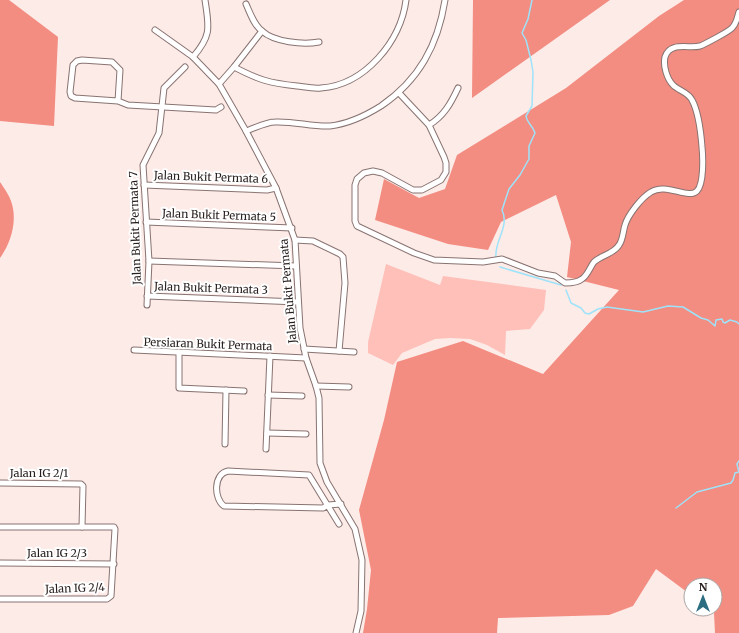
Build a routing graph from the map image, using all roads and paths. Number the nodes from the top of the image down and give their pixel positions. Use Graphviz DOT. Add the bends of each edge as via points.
graph roads {
  1 [pos="205,0"];
  2 [pos="406,0"];
  3 [pos="445,0"];
  4 [pos="246,4"];
  5 [pos="739,12"];
  6 [pos="155,30"];
  7 [pos="262,31"];
  8 [pos="319,42"];
  9 [pos="193,57"];
  10 [pos="234,66"];
  11 [pos="185,67"];
  12 [pos="219,84"];
  13 [pos="458,88"];
  14 [pos="399,93"];
  15 [pos="118,101"];
  16 [pos="162,107"];
  17 [pos="221,107"];
  18 [pos="429,125"];
  19 [pos="246,131"];
  20 [pos="144,185"];
  21 [pos="276,188"];
  22 [pos="146,222"];
  23 [pos="292,228"];
  24 [pos="295,240"];
  25 [pos="148,261"];
  26 [pos="296,266"];
  27 [pos="148,296"];
  28 [pos="298,302"];
  29 [pos="147,305"];
  30 [pos="304,349"];
  31 [pos="134,350"];
  32 [pos="339,351"];
  33 [pos="179,352"];
  34 [pos="354,352"];
  35 [pos="270,356"];
  36 [pos="306,358"];
  37 [pos="316,386"];
  38 [pos="349,387"];
  39 [pos="226,390"];
  40 [pos="244,391"];
  41 [pos="268,395"];
  42 [pos="302,396"];
  43 [pos="267,433"];
  44 [pos="306,434"];
  45 [pos="225,444"];
  46 [pos="266,449"];
  47 [pos="0,483"];
  48 [pos="328,504"];
  49 [pos="340,504"];
  50 [pos="339,524"];
  51 [pos="82,527"];
  52 [pos="0,528"];
  53 [pos="0,563"];
  54 [pos="114,564"];
  55 [pos="0,599"];
  56 [pos="356,633"];
  1 -- 9 [label="street" via="208,35 203,46"];
  2 -- 10 [label="street" via="397,30 385,50 371,66 347,81 322,88 271,83 253,77"];
  3 -- 14 [label="street" via="439,27 428,53 420,68"];
  4 -- 7 [label="street"];
  5 -- 18 [label="street" via="732,29 701,46 673,48 665,57 667,77 674,86 691,98 695,106 702,147 702,177 698,190 688,194 658,188 650,192 639,202 626,223 620,245 594,262 582,280 577,282 564,283 554,276 538,273 502,259 483,262 434,260 357,226 355,184 357,178 364,173 382,173 412,190 422,190 441,180 446,172 446,163"];
  6 -- 9 [label="street, Jalan Bukit Permata"];
  7 -- 8 [label="street" via="291,42"];
  7 -- 10 [label="street"];
  9 -- 12 [label="street, Jalan Bukit Permata"];
  10 -- 12 [label="street"];
  11 -- 16 [label="street, Jalan Bukit Permata 7" via="164,88"];
  12 -- 19 [label="street, Jalan Bukit Permata"];
  13 -- 18 [label="street" via="439,119"];
  14 -- 18 [label="street"];
  14 -- 19 [label="street" via="370,113 341,124 318,126 274,122"];
  15 -- 15 [label="street" via="120,70 112,62 82,60 73,65 71,96"];
  15 -- 16 [label="street" via="128,105"];
  16 -- 17 [label="street" via="216,110"];
  16 -- 20 [label="street, Jalan Bukit Permata 7" via="159,133 143,165"];
  19 -- 21 [label="street, Jalan Bukit Permata"];
  20 -- 21 [label="street, Jalan Bukit Permata 6" via="267,190"];
  20 -- 22 [label="street, Jalan Bukit Permata 7"];
  21 -- 23 [label="street, Jalan Bukit Permata"];
  22 -- 23 [label="street, Jalan Bukit Permata 5"];
  22 -- 25 [label="street, Jalan Bukit Permata 7"];
  23 -- 24 [label="street, Jalan Bukit Permata"];
  24 -- 26 [label="street, Jalan Bukit Permata"];
  24 -- 32 [label="street" via="313,241 343,257 345,283"];
  25 -- 26 [label="street"];
  25 -- 27 [label="street, Jalan Bukit Permata 7"];
  26 -- 28 [label="street, Jalan Bukit Permata"];
  27 -- 28 [label="street, Jalan Bukit Permata 3"];
  27 -- 29 [label="street, Jalan Bukit Permata 7"];
  28 -- 30 [label="street, Jalan Bukit Permata"];
  30 -- 32 [label="street"];
  30 -- 36 [label="street, Jalan Bukit Permata"];
  31 -- 33 [label="street, Persiaran Bukit Permata"];
  32 -- 34 [label="street"];
  33 -- 35 [label="street, Persiaran Bukit Permata"];
  33 -- 39 [label="street" via="179,388"];
  35 -- 36 [label="street, Persiaran Bukit Permata"];
  35 -- 41 [label="street"];
  36 -- 37 [label="street, Jalan Bukit Permata"];
  37 -- 38 [label="street"];
  37 -- 49 [label="street, Jalan Bukit Permata" via="319,398 320,463 326,482"];
  39 -- 40 [label="street"];
  39 -- 45 [label="street"];
  41 -- 42 [label="street"];
  41 -- 43 [label="street"];
  43 -- 44 [label="street"];
  43 -- 46 [label="street"];
  47 -- 51 [label="street, Jalan IG 2/1" via="81,484"];
  48 -- 48 [label="street" via="309,475 228,471 218,477 218,499 224,506 323,508"];
  48 -- 49 [label="street"];
  48 -- 50 [label="street"];
  49 -- 56 [label="street, Jalan Bukit Permata" via="355,530 362,560 361,611"];
  51 -- 52 [label="street, Jalan IG 2/4"];
  51 -- 54 [label="street, Jalan IG 2/4" via="114,527"];
  53 -- 54 [label="street, Jalan IG 2/3"];
  54 -- 55 [label="street, Jalan IG 2/4" via="112,592 107,599"];
}
